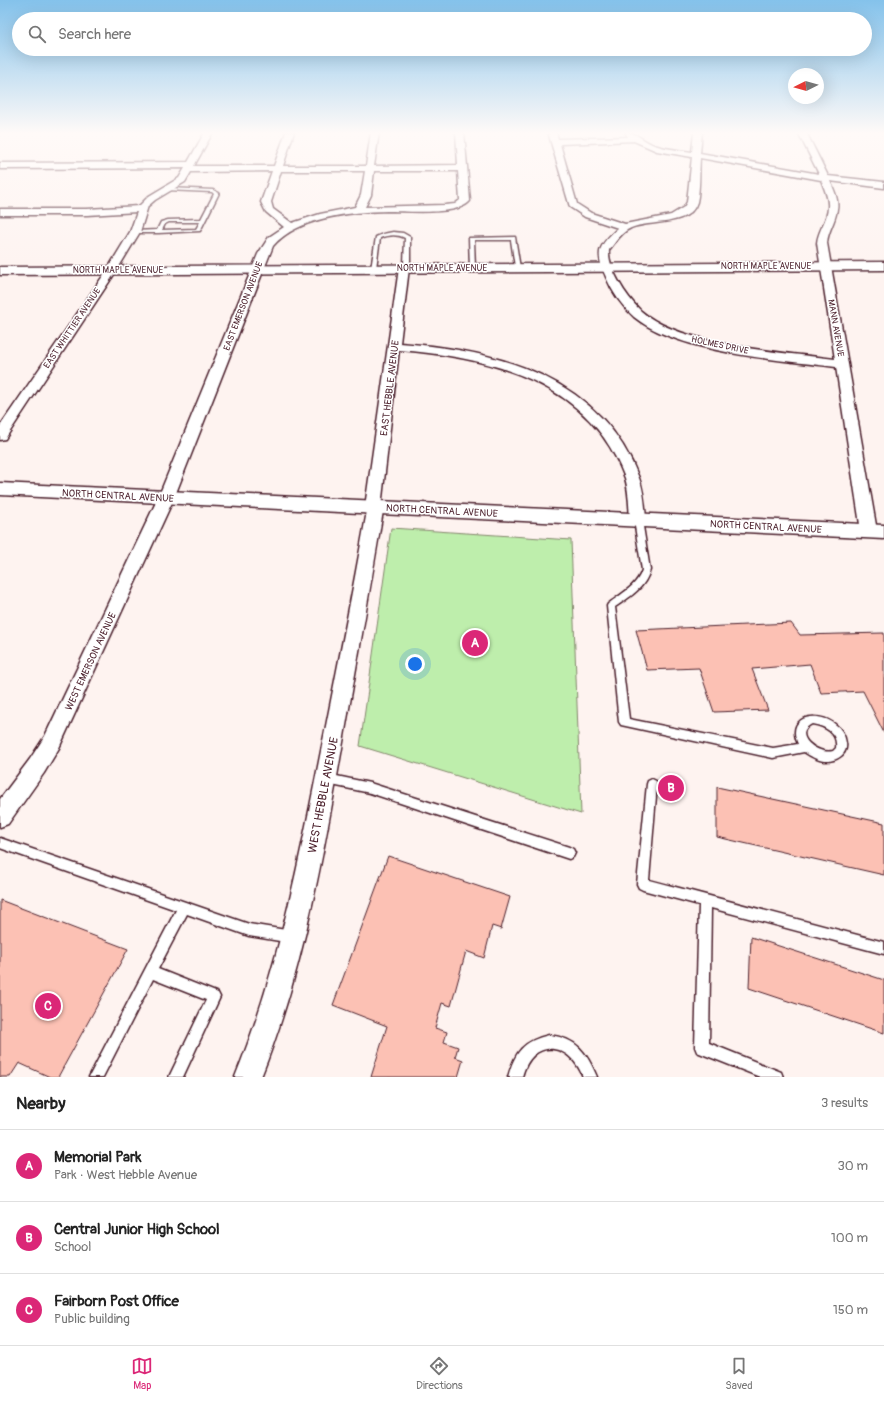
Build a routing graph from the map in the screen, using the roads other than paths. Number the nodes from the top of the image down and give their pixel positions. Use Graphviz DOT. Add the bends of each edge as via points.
graph roads {
  1 [pos="178,182"];
  2 [pos="273,182"];
  3 [pos="368,182"];
  4 [pos="463,182"];
  5 [pos="567,182"];
  6 [pos="694,182"];
  7 [pos="826,182"];
  8 [pos="857,182"];
  9 [pos="884,185"];
  10 [pos="168,189"];
  11 [pos="143,209"];
  12 [pos="359,209"];
  13 [pos="0,212"];
  14 [pos="203,220"];
  15 [pos="290,227"];
  16 [pos="625,227"];
  17 [pos="135,232"];
  18 [pos="158,232"];
  19 [pos="825,266"];
  20 [pos="884,266"];
  21 [pos="518,267"];
  22 [pos="607,267"];
  23 [pos="373,268"];
  24 [pos="404,268"];
  25 [pos="472,268"];
  26 [pos="258,269"];
  27 [pos="112,270"];
  28 [pos="0,271"];
  29 [pos="394,346"];
  30 [pos="842,364"];
  31 [pos="0,436"];
  32 [pos="0,489"];
  33 [pos="166,498"];
  34 [pos="373,507"];
  35 [pos="638,520"];
  36 [pos="877,531"];
  37 [pos="806,747"];
  38 [pos="326,779"];
  39 [pos="652,784"];
  40 [pos="0,817"];
  41 [pos="0,843"];
  42 [pos="569,853"];
  43 [pos="705,900"];
  44 [pos="184,907"];
  45 [pos="294,938"];
  46 [pos="884,948"];
  47 [pos="150,972"];
  48 [pos="96,1077"];
  49 [pos="176,1077"];
  50 [pos="248,1077"];
  51 [pos="515,1077"];
  52 [pos="590,1077"];
  53 [pos="776,1077"];
  1 -- 10 [label="street, EAST WHITTIER AVENUE"];
  2 -- 15 [label="street" via="266,204 269,210"];
  3 -- 12 [label="street" via="366,196"];
  4 -- 12 [label="street, EAST EMERSON AVENUE" via="465,201 460,206"];
  5 -- 16 [label="street" via="573,205 588,215"];
  6 -- 16 [label="street" via="692,202 683,213"];
  7 -- 19 [label="street, MANN AVENUE" via="831,194 832,208 822,236"];
  8 -- 9 [label="street"];
  10 -- 11 [label="street, EAST WHITTIER AVENUE" via="148,201"];
  10 -- 14 [label="lane" via="217,193"];
  11 -- 13 [label="street"];
  11 -- 17 [label="street, EAST WHITTIER AVENUE"];
  12 -- 15 [label="street, EAST EMERSON AVENUE" via="334,212"];
  14 -- 18 [label="lane" via="198,230"];
  14 -- 18 [label="lane" via="168,220 163,222"];
  15 -- 26 [label="street, EAST EMERSON AVENUE" via="267,244"];
  16 -- 22 [label="street, HOLMES DRIVE" via="604,250"];
  17 -- 18 [label="lane"];
  17 -- 27 [label="street, EAST WHITTIER AVENUE"];
  19 -- 20 [label="main road, NORTH MAPLE AVENUE"];
  19 -- 22 [label="main road, NORTH MAPLE AVENUE"];
  19 -- 30 [label="street, MANN AVENUE"];
  21 -- 22 [label="main road, NORTH MAPLE AVENUE"];
  21 -- 25 [label="main road, NORTH MAPLE AVENUE"];
  21 -- 25 [label="lane" via="513,238 471,239"];
  22 -- 30 [label="street, HOLMES DRIVE" via="616,290 625,303 642,317 667,331 724,348"];
  23 -- 24 [label="main road, NORTH MAPLE AVENUE"];
  23 -- 24 [label="lane" via="378,237 404,234 408,237 407,264"];
  23 -- 26 [label="main road, NORTH MAPLE AVENUE"];
  24 -- 25 [label="main road, NORTH MAPLE AVENUE"];
  24 -- 29 [label="street, EAST HEBBLE AVENUE"];
  26 -- 27 [label="main road, NORTH MAPLE AVENUE"];
  26 -- 33 [label="street, EAST EMERSON AVENUE"];
  27 -- 28 [label="main road, NORTH MAPLE AVENUE"];
  27 -- 31 [label="street, EAST WHITTIER AVENUE"];
  29 -- 34 [label="street, EAST HEBBLE AVENUE"];
  29 -- 35 [label="street" via="442,350 493,360 545,381 577,402 606,429 616,443 632,479"];
  30 -- 36 [label="street, MANN AVENUE"];
  32 -- 33 [label="street, NORTH CENTRAL AVENUE"];
  33 -- 34 [label="street, NORTH CENTRAL AVENUE"];
  33 -- 40 [label="street, WEST EMERSON AVENUE" via="52,742"];
  34 -- 35 [label="street, NORTH CENTRAL AVENUE"];
  34 -- 38 [label="street, WEST HEBBLE AVENUE" via="375,510"];
  35 -- 36 [label="street, NORTH CENTRAL AVENUE"];
  35 -- 37 [label="lane" via="645,576 636,588 611,606 624,722 773,753"];
  38 -- 42 [label="lane" via="370,788"];
  38 -- 45 [label="street, WEST HEBBLE AVENUE"];
  39 -- 43 [label="lane" via="643,884"];
  41 -- 44 [label="lane"];
  43 -- 46 [label="lane"];
  43 -- 53 [label="lane" via="702,1047"];
  44 -- 45 [label="lane" via="250,930"];
  44 -- 47 [label="lane"];
  45 -- 50 [label="street, WEST HEBBLE AVENUE" via="272,1017"];
  47 -- 48 [label="lane"];
  47 -- 49 [label="lane" via="214,997"];
  51 -- 52 [label="lane" via="515,1070 521,1057 530,1048 542,1042 554,1042 567,1046 578,1055 587,1067"];
}
